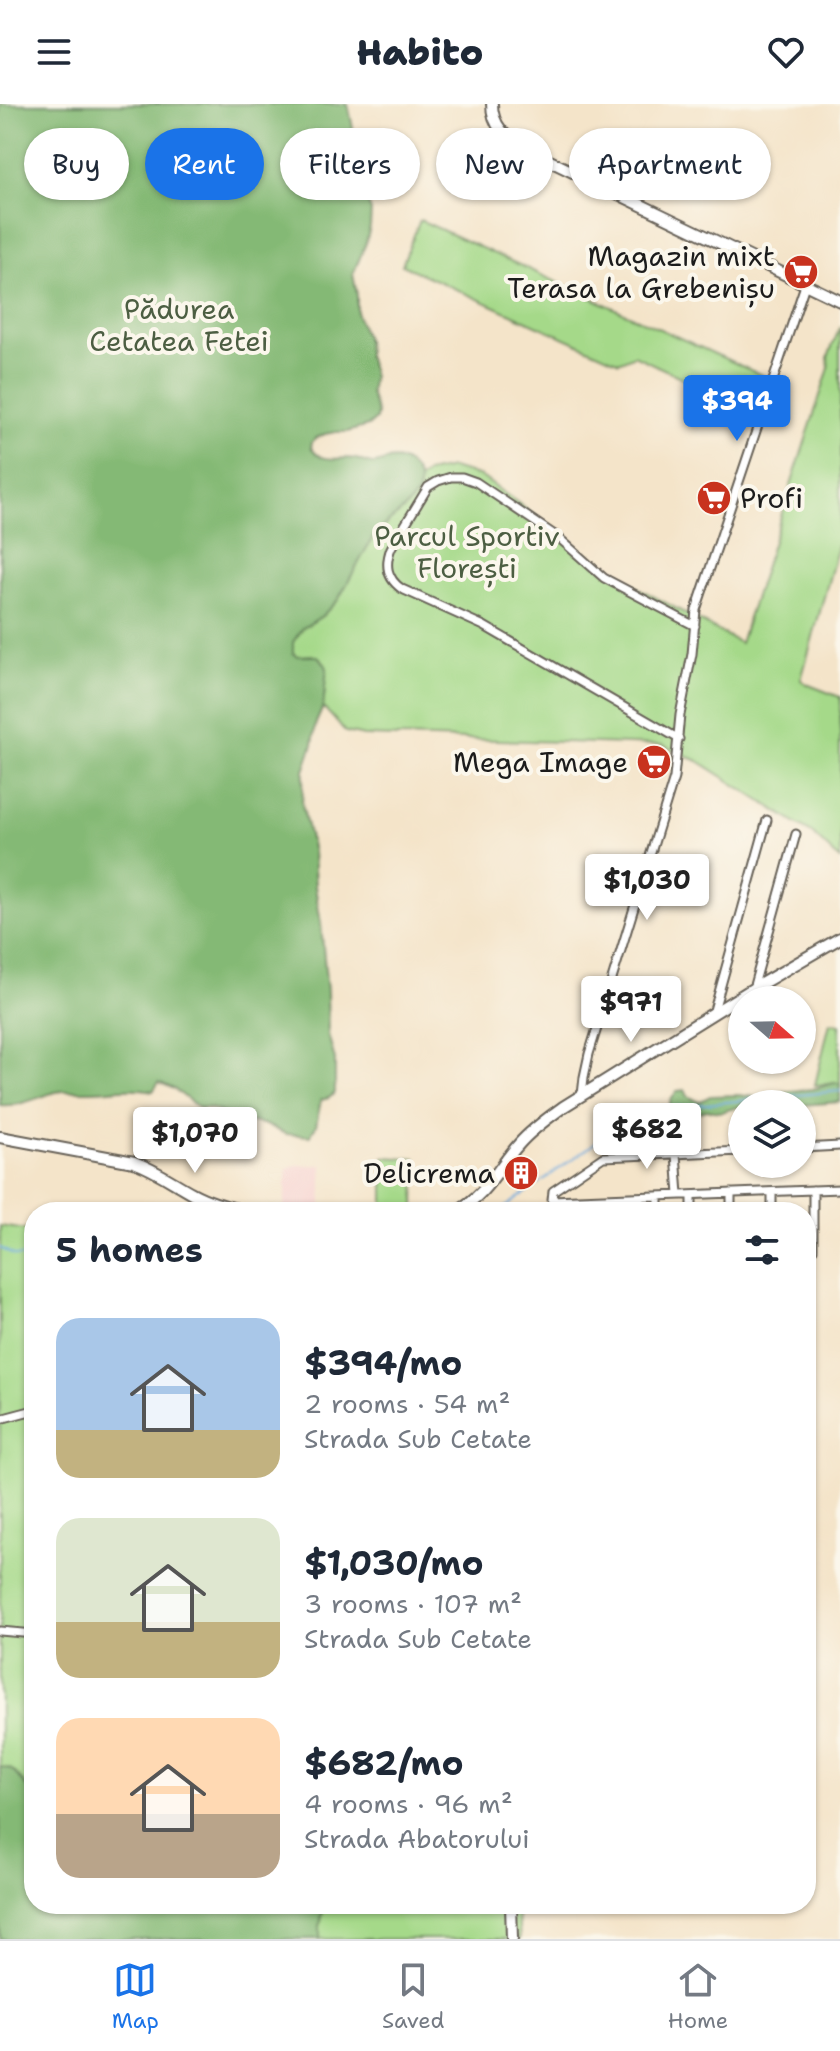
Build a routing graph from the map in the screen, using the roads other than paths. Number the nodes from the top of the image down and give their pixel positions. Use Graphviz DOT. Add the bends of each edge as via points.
graph roads {
  1 [pos="492,104"];
  2 [pos="805,285"];
  3 [pos="840,301"];
  4 [pos="695,626"];
  5 [pos="679,739"];
  6 [pos="767,820"];
  7 [pos="796,834"];
  8 [pos="840,938"];
  9 [pos="754,986"];
  10 [pos="758,986"];
  11 [pos="728,1005"];
  12 [pos="713,1015"];
  13 [pos="582,1095"];
  14 [pos="0,1137"];
  15 [pos="840,1146"];
  16 [pos="816,1147"];
  17 [pos="728,1152"];
  18 [pos="676,1154"];
  19 [pos="840,1189"];
  20 [pos="813,1190"];
  21 [pos="772,1192"];
  22 [pos="731,1193"];
  23 [pos="679,1195"];
  24 [pos="692,1195"];
  25 [pos="659,1196"];
  26 [pos="211,1202"];
  27 [pos="471,1202"];
  28 [pos="659,1202"];
  29 [pos="692,1202"];
  30 [pos="731,1202"];
  31 [pos="772,1202"];
  32 [pos="813,1202"];
  33 [pos="24,1413"];
  34 [pos="0,1419"];
  35 [pos="0,1631"];
  36 [pos="24,1633"];
  37 [pos="511,1914"];
  38 [pos="512,1939"];
  1 -- 2 [label="main road" via="497,127 523,148"];
  2 -- 3 [label="main road"];
  2 -- 4 [label="street"];
  4 -- 5 [label="street"];
  4 -- 5 [label="street" via="604,578 559,538 471,479 451,477 428,487 388,559 396,586 484,626"];
  5 -- 13 [label="street" via="674,778 589,1054"];
  6 -- 12 [label="street"];
  7 -- 9 [label="street"];
  8 -- 10 [label="main road"];
  11 -- 12 [label="main road"];
  12 -- 13 [label="main road"];
  13 -- 27 [label="main road" via="530,1132"];
  14 -- 26 [label="main road" via="134,1162"];
  15 -- 16 [label="street"];
  17 -- 18 [label="street"];
  18 -- 23 [label="street"];
  18 -- 25 [label="street" via="603,1157 553,1191 552,1200"];
  19 -- 20 [label="street"];
  20 -- 21 [label="street"];
  20 -- 32 [label="street"];
  21 -- 22 [label="street"];
  21 -- 31 [label="street"];
  22 -- 24 [label="street"];
  22 -- 30 [label="street"];
  23 -- 24 [label="street"];
  23 -- 25 [label="street"];
  24 -- 29 [label="street"];
  25 -- 28 [label="street"];
  33 -- 34 [label="street"];
  35 -- 36 [label="street"];
  37 -- 38 [label="main road"];
}
